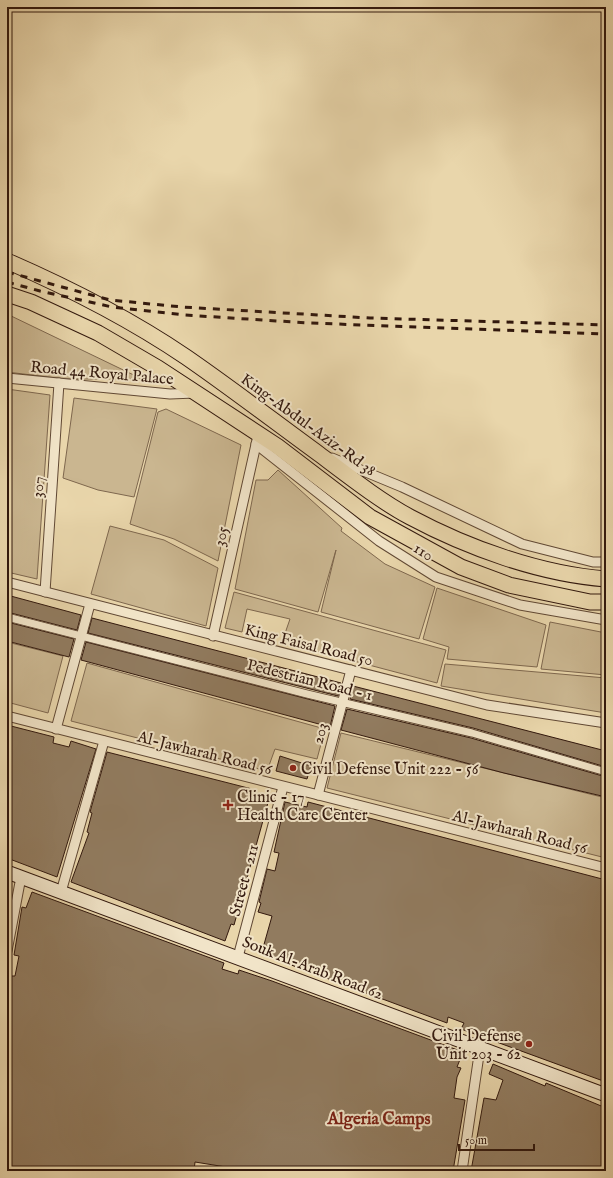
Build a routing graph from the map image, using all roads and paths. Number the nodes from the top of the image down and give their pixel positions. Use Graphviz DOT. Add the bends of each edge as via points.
graph roads {
  1 [pos="7,261"];
  2 [pos="7,294"];
  3 [pos="7,378"];
  4 [pos="59,383"];
  5 [pos="195,393"];
  6 [pos="257,439"];
  7 [pos="315,452"];
  8 [pos="606,562"];
  9 [pos="606,579"];
  10 [pos="7,582"];
  11 [pos="46,592"];
  12 [pos="606,602"];
  13 [pos="90,604"];
  14 [pos="7,617"];
  15 [pos="606,620"];
  16 [pos="82,636"];
  17 [pos="213,636"];
  18 [pos="351,670"];
  19 [pos="342,702"];
  20 [pos="7,716"];
  21 [pos="606,724"];
  22 [pos="56,729"];
  23 [pos="104,741"];
  24 [pos="606,772"];
  25 [pos="283,787"];
  26 [pos="318,795"];
  27 [pos="606,868"];
  28 [pos="7,872"];
  29 [pos="21,877"];
  30 [pos="61,892"];
  31 [pos="7,951"];
  32 [pos="238,957"];
  33 [pos="480,1048"];
  34 [pos="606,1095"];
  35 [pos="462,1171"];
  1 -- 7 [label="main road, King-Abdul-Aziz-Rd 38" via="57,283 184,356"];
  2 -- 5 [label="main road" via="31,302 98,333"];
  3 -- 4 [label="street, Road 44 Royal Palace"];
  4 -- 5 [label="street, Road 44 Royal Palace" via="170,394"];
  4 -- 11 [label="street, 307"];
  5 -- 6 [label="main road"];
  6 -- 12 [label="main road" via="277,446 370,517 461,567 509,585 590,602"];
  6 -- 15 [label="street, 110" via="379,541 436,577 520,605"];
  6 -- 17 [label="street, 305"];
  7 -- 8 [label="street" via="402,487 522,544 592,562"];
  7 -- 9 [label="main road, King-Abdul-Aziz-Rd 38" via="410,517 484,550 558,573"];
  10 -- 11 [label="street, King Faisal Road 50"];
  11 -- 13 [label="street, King Faisal Road 50"];
  13 -- 16 [label="street"];
  13 -- 17 [label="street, King Faisal Road 50"];
  14 -- 16 [label="street, Pedestrian Road - 1"];
  16 -- 19 [label="street, Pedestrian Road - 1"];
  16 -- 22 [label="street"];
  17 -- 18 [label="street, King Faisal Road 50"];
  18 -- 19 [label="street, 203"];
  18 -- 21 [label="street, King Faisal Road 50" via="487,705"];
  19 -- 24 [label="street, Pedestrian Road - 1" via="472,733"];
  19 -- 26 [label="street, 203"];
  20 -- 22 [label="street, Al-Jawharah Road 56"];
  22 -- 23 [label="street, Al-Jawharah Road 56"];
  23 -- 25 [label="street, Al-Jawharah Road 56"];
  23 -- 30 [label="street"];
  25 -- 26 [label="street, Al-Jawharah Road 56"];
  25 -- 32 [label="street, Street - 211"];
  26 -- 27 [label="street, Al-Jawharah Road 56"];
  28 -- 29 [label="main road, Souk Al-Arab Road 62"];
  29 -- 30 [label="main road, Souk Al-Arab Road 62"];
  29 -- 31 [label="street"];
  30 -- 32 [label="main road, Souk Al-Arab Road 62"];
  32 -- 33 [label="main road, Souk Al-Arab Road 62"];
  33 -- 34 [label="main road, Souk Al-Arab Road 62"];
  33 -- 35 [label="street"];
}
